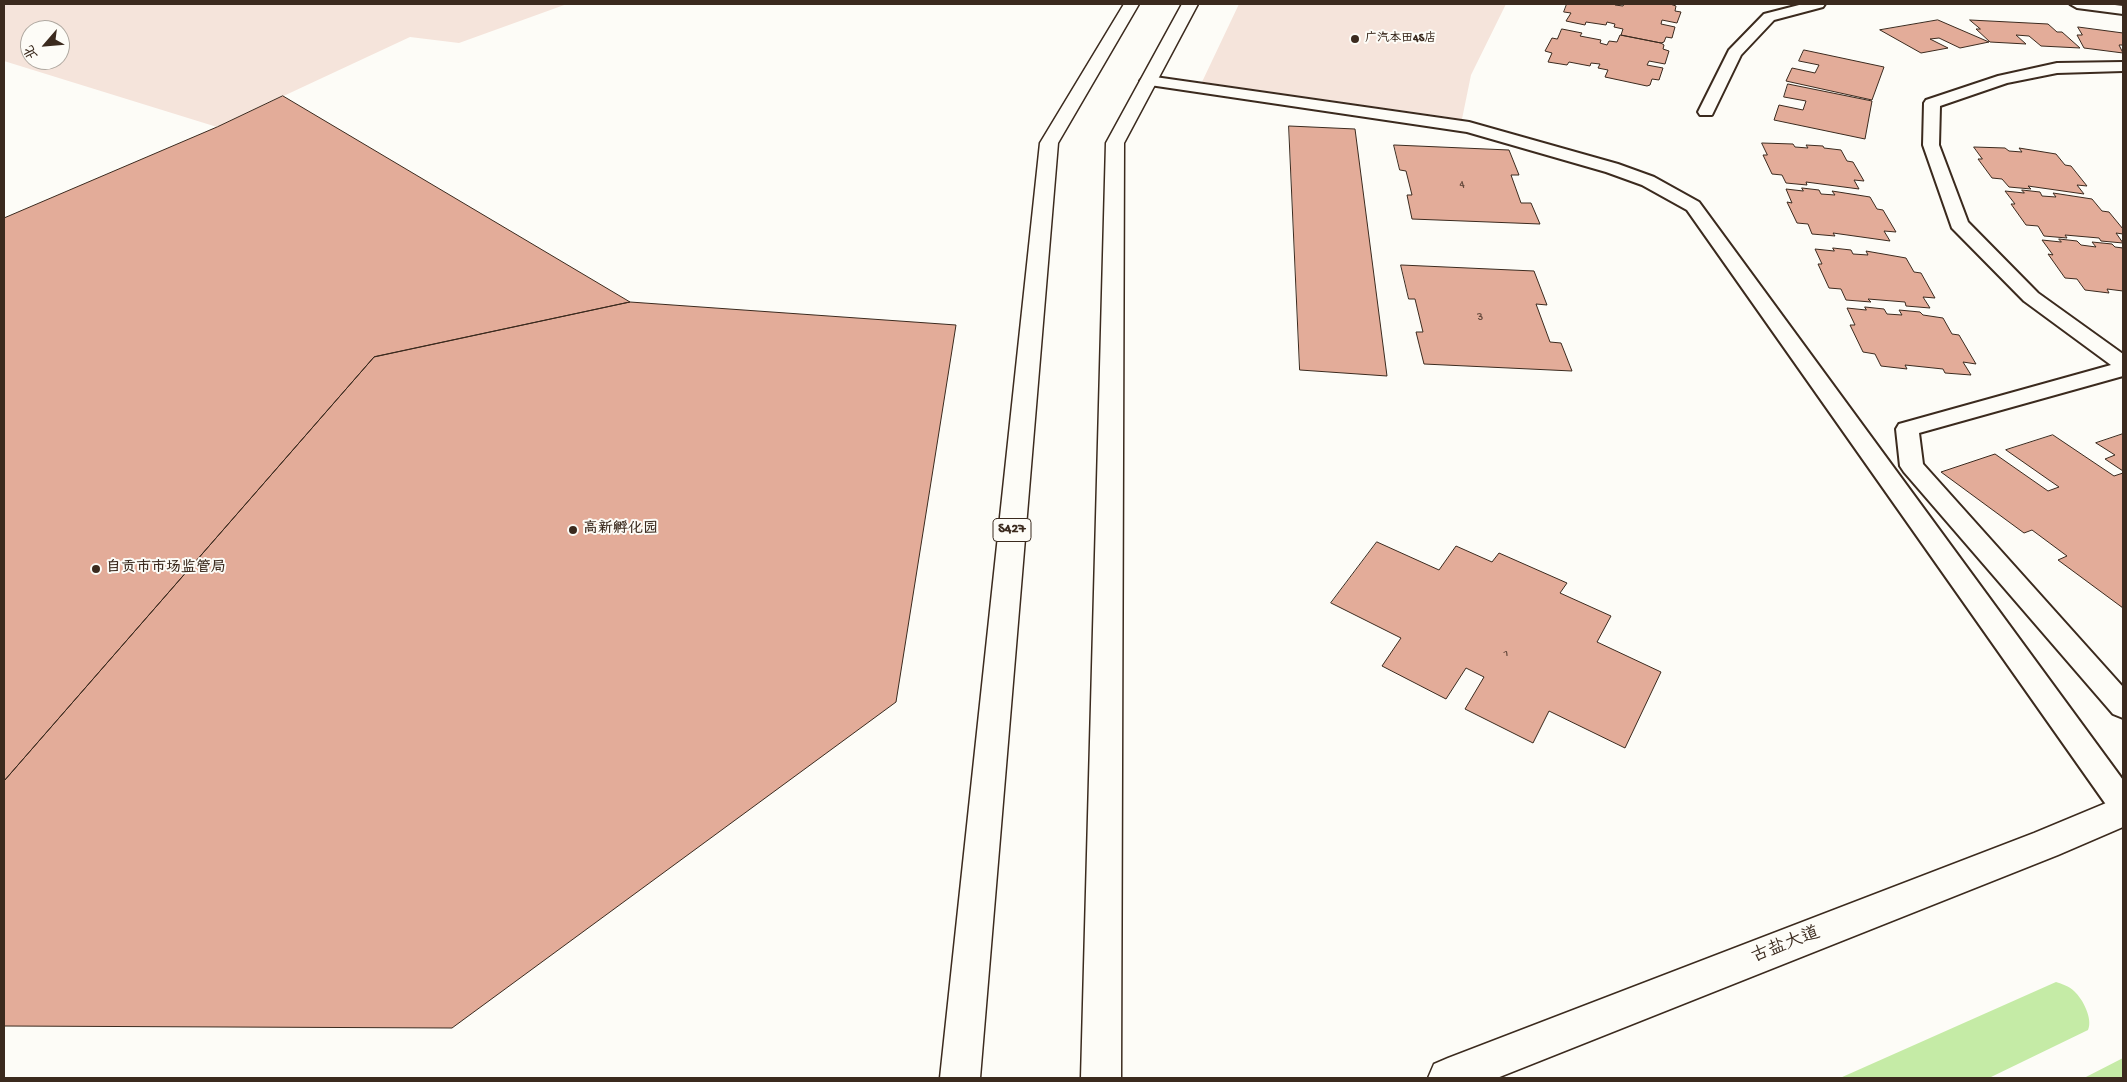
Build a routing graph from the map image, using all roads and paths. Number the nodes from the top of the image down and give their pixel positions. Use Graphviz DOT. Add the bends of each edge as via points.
graph roads {
  1 [pos="1131,4"];
  2 [pos="1190,4"];
  3 [pos="1818,4"];
  4 [pos="2077,4"];
  5 [pos="2123,10"];
  6 [pos="2123,67"];
  7 [pos="1148,81"];
  8 [pos="1706,112"];
  9 [pos="2123,364"];
  10 [pos="2123,369"];
  11 [pos="2123,706"];
  12 [pos="2123,804"];
  13 [pos="2123,811"];
  14 [pos="960,1078"];
  15 [pos="1101,1078"];
  16 [pos="1448,1078"];
  1 -- 14 [label="main road, S427" via="1049,143"];
  2 -- 7 [label="main road"];
  3 -- 8 [label="lane" via="1770,17 1734,53"];
  4 -- 5 [label="lane"];
  6 -- 9 [label="lane" via="2057,68 2003,80 1932,103 1931,146 1959,224 2031,297"];
  7 -- 12 [label="lane" via="1469,127 1612,168 1648,181 1693,206"];
  7 -- 15 [label="main road" via="1115,143"];
  10 -- 11 [label="lane" via="1907,428 1912,466"];
  13 -- 16 [label="main road, 古盐大道" via="2037,848"];
}
